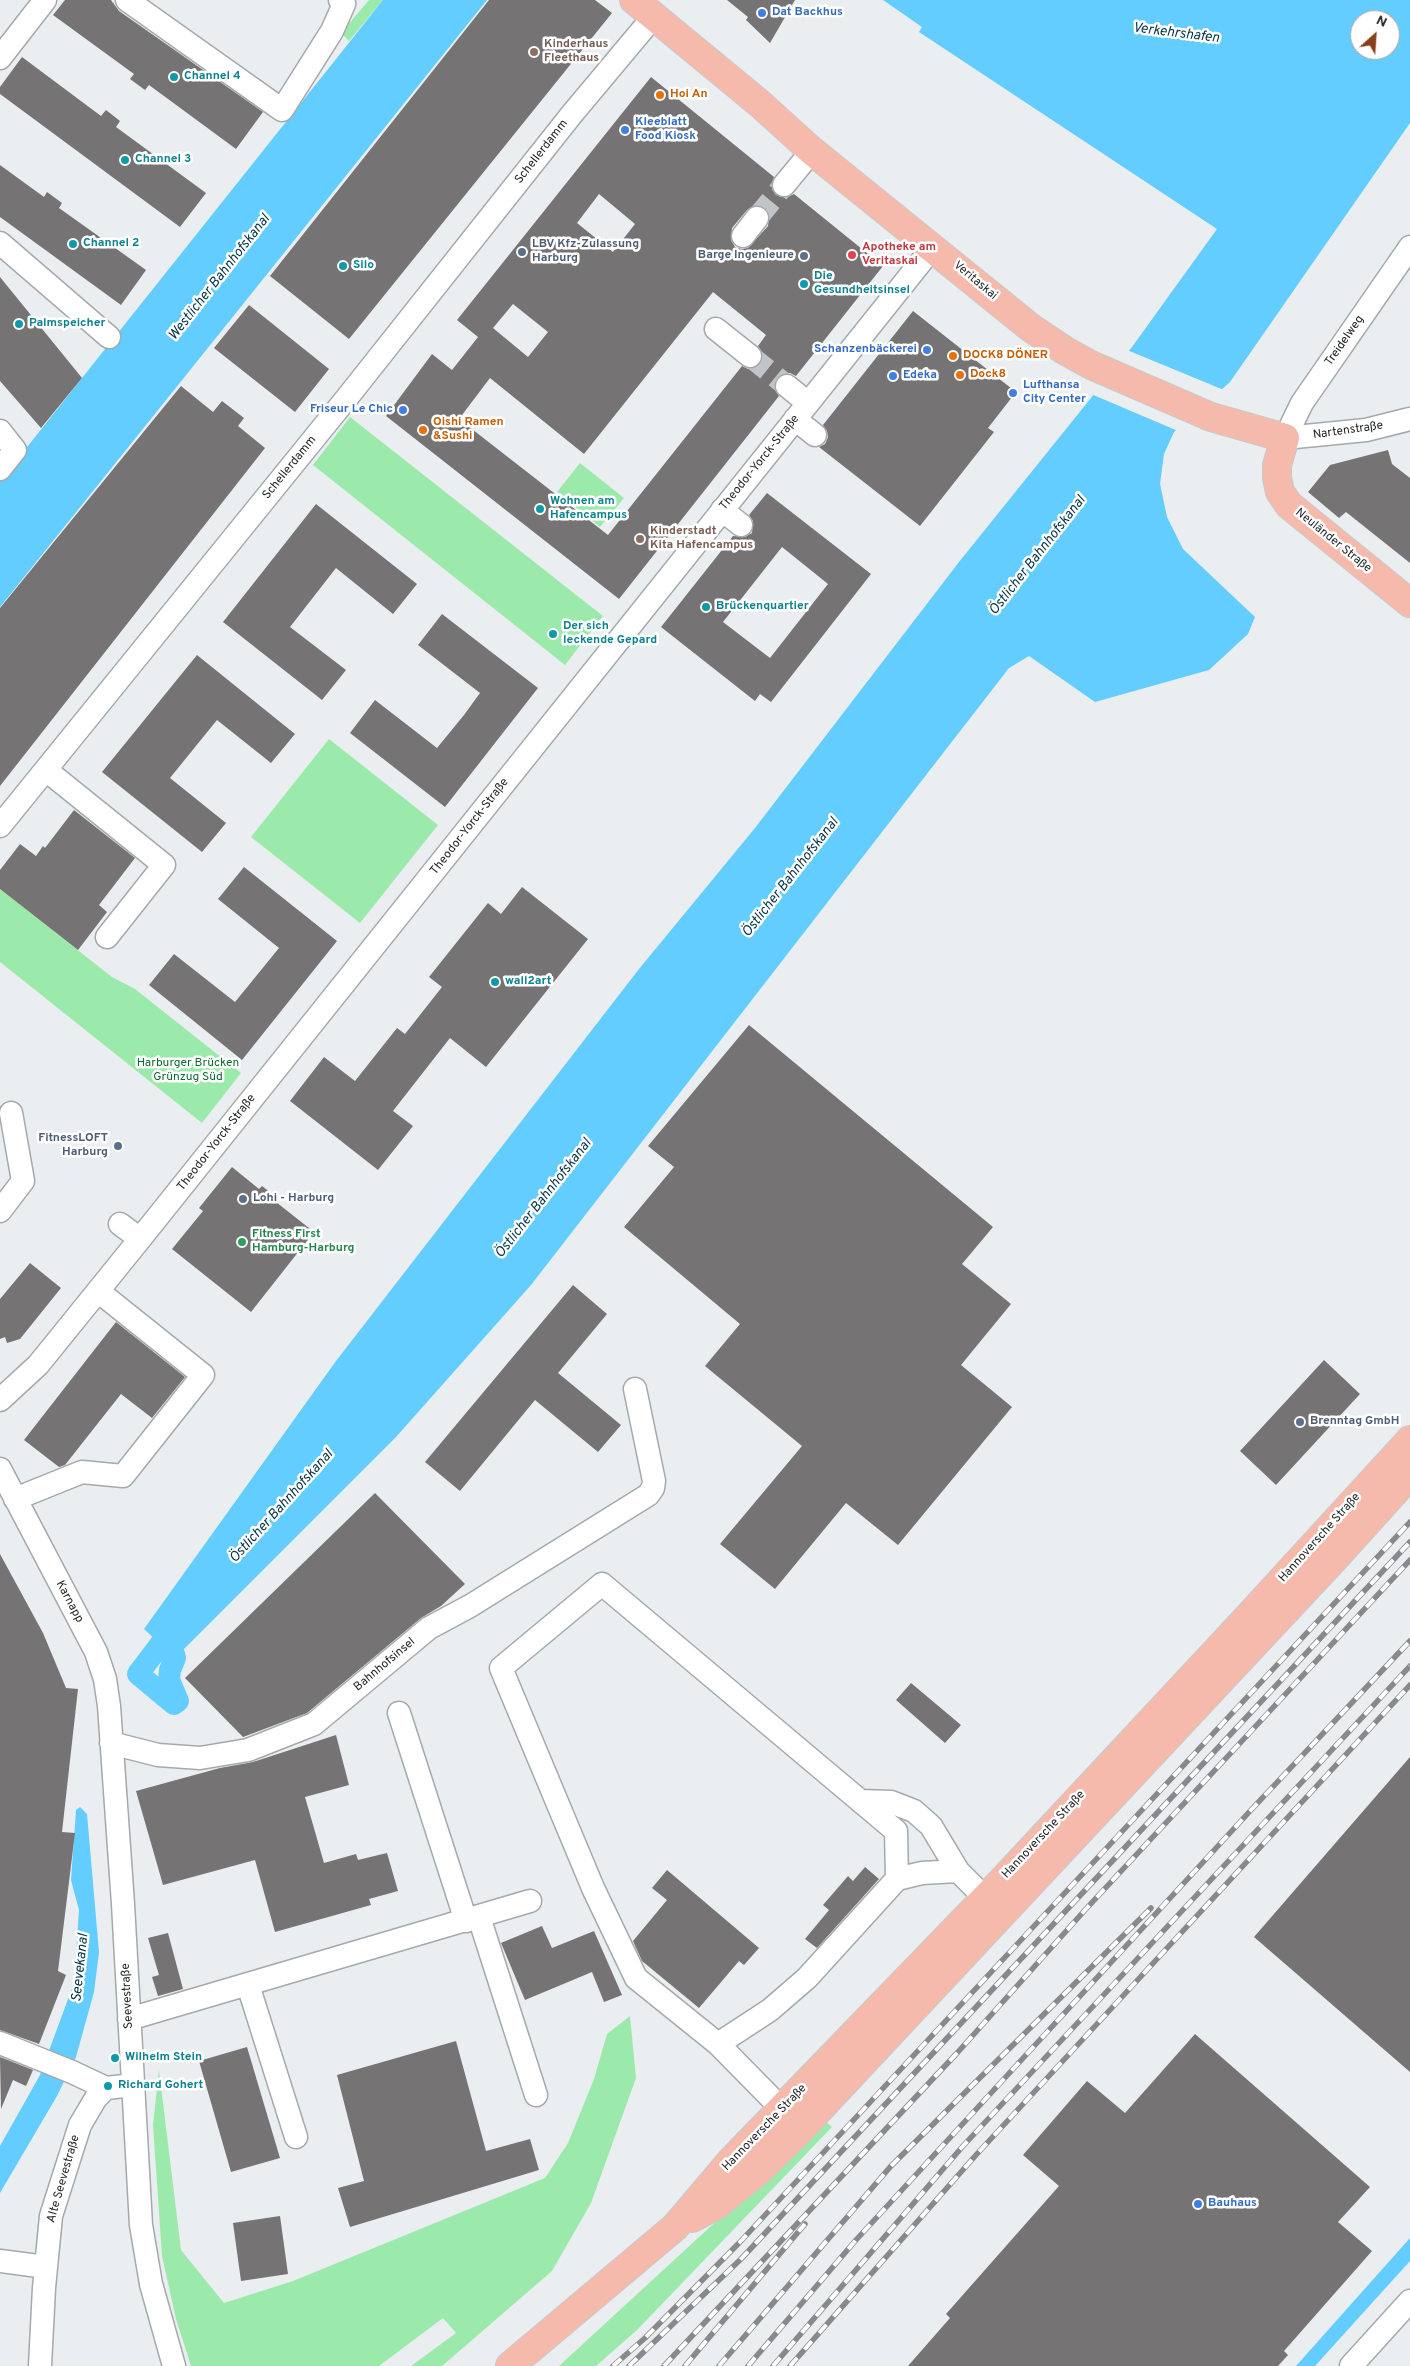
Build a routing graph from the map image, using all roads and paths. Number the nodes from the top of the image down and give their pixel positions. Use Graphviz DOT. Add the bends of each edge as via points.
graph roads {
  1 [pos="45,0"];
  2 [pos="127,0"];
  3 [pos="340,0"];
  4 [pos="644,8"];
  5 [pos="0,58"];
  6 [pos="812,151"];
  7 [pos="784,186"];
  8 [pos="757,218"];
  9 [pos="743,236"];
  10 [pos="0,243"];
  11 [pos="1410,246"];
  12 [pos="933,247"];
  13 [pos="716,329"];
  14 [pos="109,337"];
  15 [pos="750,356"];
  16 [pos="787,386"];
  17 [pos="802,411"];
  18 [pos="1410,419"];
  19 [pos="0,431"];
  20 [pos="815,435"];
  21 [pos="1285,438"];
  22 [pos="0,469"];
  23 [pos="722,510"];
  24 [pos="741,525"];
  25 [pos="1410,603"];
  26 [pos="46,770"];
  27 [pos="0,826"];
  28 [pos="107,937"];
  29 [pos="11,1113"];
  30 [pos="0,1211"];
  31 [pos="120,1224"];
  32 [pos="140,1240"];
  33 [pos="98,1291"];
  34 [pos="635,1389"];
  35 [pos="0,1400"];
  36 [pos="1410,1440"];
  37 [pos="0,1469"];
  38 [pos="1410,1475"];
  39 [pos="15,1499"];
  40 [pos="1368,1522"];
  41 [pos="1314,1544"];
  42 [pos="1309,1586"];
  43 [pos="399,1713"];
  44 [pos="111,1743"];
  45 [pos="860,1801"];
  46 [pos="958,1871"];
  47 [pos="897,1879"];
  48 [pos="1034,1881"];
  49 [pos="985,1898"];
  50 [pos="530,1901"];
  51 [pos="473,1919"];
  52 [pos="976,1942"];
  53 [pos="248,1985"];
  54 [pos="129,2020"];
  55 [pos="0,2043"];
  56 [pos="718,2044"];
  57 [pos="133,2085"];
  58 [pos="106,2088"];
  59 [pos="536,2095"];
  60 [pos="782,2109"];
  61 [pos="296,2137"];
  62 [pos="675,2226"];
  63 [pos="0,2261"];
  64 [pos="46,2267"];
  65 [pos="1410,2300"];
  66 [pos="40,2366"];
  67 [pos="174,2366"];
  68 [pos="510,2366"];
  69 [pos="1350,2366"];
  1 -- 5 [label="street"];
  2 -- 3 [label="street" via="282,110 332,31 344,4"];
  4 -- 6 [label="main road, Veritaskai"];
  4 -- 26 [label="street, Schellerdamm" via="572,114"];
  6 -- 7 [label="street"];
  6 -- 12 [label="main road, Veritaskai"];
  8 -- 9 [label="street"];
  10 -- 14 [label="street"];
  11 -- 21 [label="street, Treidelweg" via="1302,403"];
  12 -- 17 [label="street, Theodor-Yorck-Straße"];
  12 -- 21 [label="main road, Veritaskai" via="1031,328 1064,350 1210,417"];
  13 -- 15 [label="street"];
  16 -- 17 [label="street"];
  17 -- 20 [label="street"];
  17 -- 23 [label="street, Theodor-Yorck-Straße"];
  18 -- 21 [label="street, Nartenstraße" via="1366,430"];
  19 -- 22 [label="street" via="15,450"];
  21 -- 25 [label="main road, Neuländer Straße" via="1277,478 1280,492 1289,505"];
  23 -- 24 [label="street"];
  23 -- 32 [label="street, Theodor-Yorck-Straße"];
  26 -- 27 [label="street, Schellerdamm"];
  26 -- 28 [label="street" via="164,865"];
  29 -- 30 [label="street" via="23,1181"];
  31 -- 32 [label="street"];
  32 -- 33 [label="street, Theodor-Yorck-Straße"];
  33 -- 35 [label="street, Theodor-Yorck-Straße" via="38,1365"];
  33 -- 39 [label="street" via="203,1375 123,1476 82,1472"];
  34 -- 44 [label="street, Bahnhofsinsel" via="653,1488 639,1502 429,1628 314,1724 248,1750 200,1758 158,1755"];
  36 -- 41 [label="main road, Hannoversche Straße"];
  37 -- 39 [label="street, Karnapp"];
  38 -- 40 [label="main road, Hannoversche Straße"];
  39 -- 44 [label="street, Karnapp" via="96,1652 105,1679"];
  40 -- 41 [label="street"];
  40 -- 42 [label="main road, Hannoversche Straße"];
  41 -- 42 [label="street"];
  41 -- 49 [label="main road, Hannoversche Straße"];
  42 -- 48 [label="main road, Hannoversche Straße"];
  43 -- 51 [label="street"];
  44 -- 54 [label="street, Seevestraße"];
  45 -- 46 [label="street" via="891,1802 914,1811 931,1826"];
  45 -- 47 [label="street" via="896,1830"];
  45 -- 56 [label="street" via="602,1584 501,1668 593,1888 636,1978"];
  46 -- 47 [label="street" via="922,1873"];
  46 -- 49 [label="street"];
  47 -- 56 [label="street" via="806,1978 770,2010"];
  48 -- 49 [label="street"];
  48 -- 52 [label="main road, Hannoversche Straße"];
  49 -- 52 [label="street"];
  49 -- 60 [label="main road, Hannoversche Straße"];
  50 -- 51 [label="street"];
  51 -- 53 [label="street"];
  51 -- 59 [label="street"];
  52 -- 62 [label="main road, Hannoversche Straße" via="757,2172 718,2204"];
  53 -- 54 [label="street"];
  53 -- 61 [label="street"];
  54 -- 57 [label="street, Seevestraße"];
  55 -- 58 [label="street"];
  56 -- 60 [label="street"];
  57 -- 58 [label="street"];
  57 -- 67 [label="street, Seevestraße" via="141,2224 151,2284"];
  58 -- 64 [label="street, Alte Seevestraße" via="96,2098 80,2126 51,2216"];
  60 -- 62 [label="main road, Hannoversche Straße"];
  62 -- 68 [label="main road, Hannoversche Straße"];
  63 -- 64 [label="street"];
  64 -- 66 [label="street, Alte Seevestraße"];
  65 -- 69 [label="street"];
}
